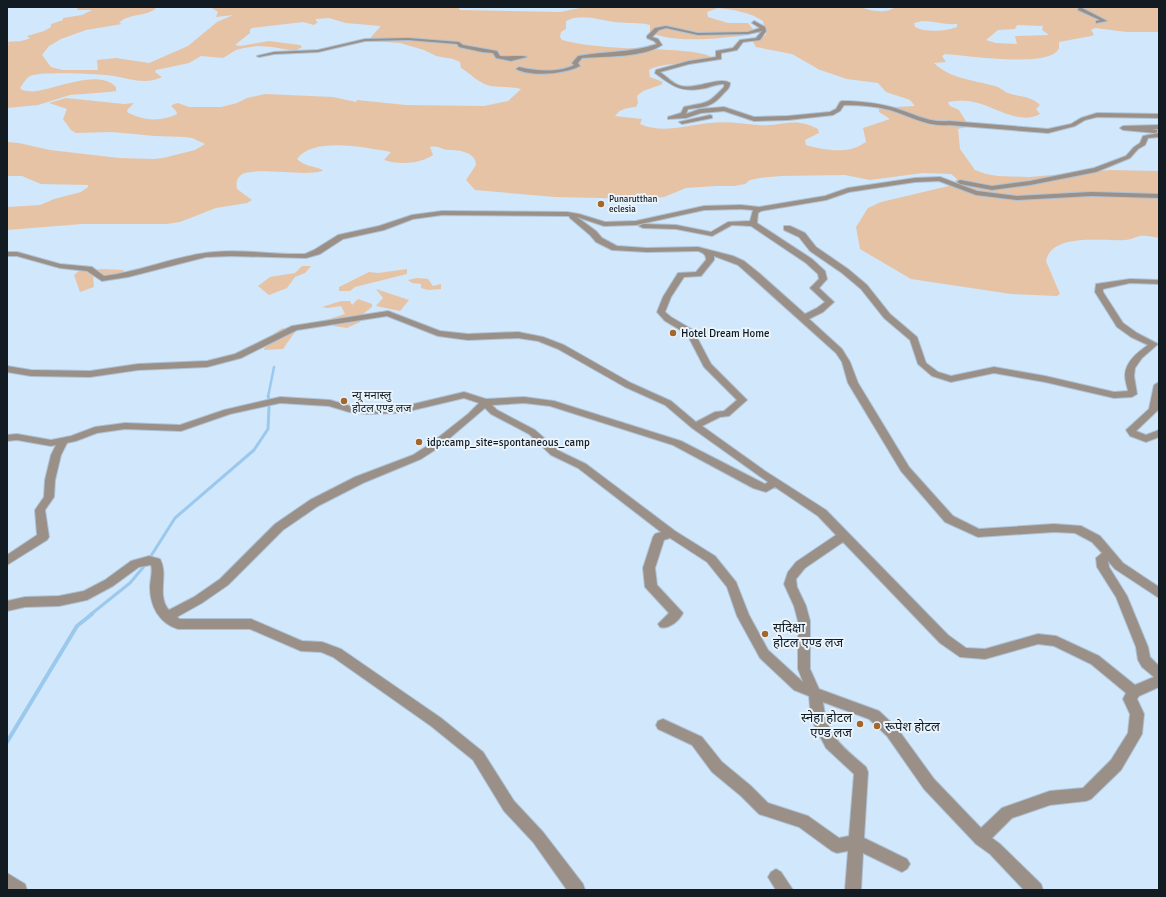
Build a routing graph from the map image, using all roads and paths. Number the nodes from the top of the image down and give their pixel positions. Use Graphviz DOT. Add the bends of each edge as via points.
graph roads {
  1 [pos="1081,7"];
  2 [pos="754,22"];
  3 [pos="1098,22"];
  4 [pos="764,28"];
  5 [pos="259,56"];
  6 [pos="524,57"];
  7 [pos="519,69"];
  8 [pos="1159,115"];
  9 [pos="710,117"];
  10 [pos="670,118"];
  11 [pos="1159,127"];
  12 [pos="1159,131"];
  13 [pos="1159,135"];
  14 [pos="940,179"];
  15 [pos="1159,196"];
  16 [pos="759,209"];
  17 [pos="410,212"];
  18 [pos="442,213"];
  19 [pos="566,214"];
  20 [pos="636,223"];
  21 [pos="753,224"];
  22 [pos="787,228"];
  23 [pos="706,251"];
  24 [pos="7,254"];
  25 [pos="1159,282"];
  26 [pos="804,318"];
  27 [pos="1157,345"];
  28 [pos="7,369"];
  29 [pos="1159,385"];
  30 [pos="485,402"];
  31 [pos="695,426"];
  32 [pos="1159,433"];
  33 [pos="7,438"];
  34 [pos="63,441"];
  35 [pos="775,483"];
  36 [pos="671,534"];
  37 [pos="843,536"];
  38 [pos="1110,554"];
  39 [pos="7,561"];
  40 [pos="1159,593"];
  41 [pos="7,606"];
  42 [pos="167,617"];
  43 [pos="664,624"];
  44 [pos="1159,674"];
  45 [pos="1159,681"];
  46 [pos="1134,692"];
  47 [pos="814,693"];
  48 [pos="663,725"];
  49 [pos="981,839"];
  50 [pos="857,842"];
  51 [pos="902,864"];
  52 [pos="776,877"];
  53 [pos="7,881"];
  54 [pos="19,890"];
  55 [pos="577,890"];
  56 [pos="785,890"];
  57 [pos="853,890"];
  58 [pos="1035,890"];
  1 -- 3 [label="street" via="1080,9 1092,14 1088,14 1105,21"];
  2 -- 4 [label="street"];
  4 -- 7 [label="street" via="748,33 698,34 666,27 657,29 649,37 660,45 656,47 580,57 575,63 578,65 570,68 537,73"];
  4 -- 10 [label="street" via="758,39 741,40 735,49 718,52 719,58 658,71 670,83 679,87 697,87 722,82 728,84 713,102 686,108 683,114"];
  5 -- 6 [label="street" via="318,51 365,40 408,39 459,43 461,46 495,52 498,56 511,59"];
  8 -- 10 [label="street" via="1090,116 1073,125 1048,131 949,123 939,125 924,122 890,108 856,103 842,104 831,114 788,118 754,119 724,109"];
  9 -- 10 [label="street" via="684,122 673,122"];
  11 -- 12 [label="street" via="1123,128"];
  13 -- 14 [label="street" via="1145,137 1143,144 1128,156 1096,170 992,188"];
  14 -- 15 [label="street" via="976,193 1017,198 1091,194"];
  14 -- 16 [label="street" via="863,187 826,198"];
  16 -- 20 [label="street" via="704,208"];
  16 -- 21 [label="street" via="755,212"];
  17 -- 18 [label="street"];
  18 -- 19 [label="street"];
  18 -- 24 [label="street" via="412,217 381,228 341,237 306,256 204,256 122,277 102,279 88,269 60,266 18,254"];
  19 -- 20 [label="street" via="604,224"];
  19 -- 23 [label="street" via="614,248"];
  20 -- 21 [label="street" via="640,226 676,227 712,234 726,224 734,222"];
  21 -- 26 [label="street" via="792,249 822,273 824,279 814,288 830,302"];
  22 -- 27 [label="street" via="802,235 813,249 864,287 887,316 914,339 922,364 936,374 952,379 994,370 1124,396 1132,394 1132,364"];
  23 -- 26 [label="street" via="741,263"];
  23 -- 31 [label="street" via="710,260 698,274 681,275 666,296 661,312 690,332 707,365 742,400 726,414 718,414"];
  25 -- 27 [label="street" via="1121,282 1098,288 1120,325 1134,335"];
  26 -- 38 [label="street" via="844,357 853,382 904,469 948,519 978,533 1078,529 1096,539"];
  28 -- 31 [label="street" via="31,373 90,374 138,367 207,364 238,356 295,328 388,313 438,333 468,337 518,335 540,339 561,347 628,385 668,403"];
  29 -- 32 [label="street" via="1154,410 1131,430 1133,434 1146,438"];
  30 -- 34 [label="street" via="464,396 401,410 367,412 330,403 280,400 227,412 181,428 125,426 95,430"];
  30 -- 35 [label="street" via="524,400 551,404 677,443 757,485 766,488"];
  30 -- 36 [label="street" via="494,412 532,432 555,453 582,466"];
  30 -- 42 [label="street" via="418,457 359,480 314,503 279,527 224,582"];
  31 -- 35 [label="street"];
  33 -- 34 [label="street" via="17,437 51,444"];
  34 -- 39 [label="street" via="56,455 49,497 40,510 43,537"];
  35 -- 37 [label="street" via="822,513"];
  36 -- 43 [label="street" via="659,537 649,568 651,587 677,613"];
  36 -- 47 [label="street" via="712,559 732,586 743,616 764,654 799,686"];
  37 -- 46 [label="street" via="944,639 964,653 985,654 1038,639 1056,641 1095,660"];
  37 -- 47 [label="street" via="796,569 790,584 804,621 804,669"];
  38 -- 40 [label="street" via="1119,566"];
  38 -- 44 [label="street" via="1102,558 1103,567 1121,596 1142,647 1141,654 1144,660"];
  41 -- 42 [label="street" via="25,602 59,601 87,595 135,564 149,560 156,562 158,567 156,588 160,607"];
  42 -- 55 [label="street" via="178,624 251,624 301,646 322,647 337,653 436,722 478,756 509,806 538,837"];
  45 -- 46 [label="street"];
  46 -- 49 [label="street" via="1130,699 1137,714 1135,734 1116,765 1086,794 1050,798 1007,813"];
  47 -- 49 [label="street" via="874,715 892,732 929,784"];
  47 -- 50 [label="street" via="818,719 831,744 861,772"];
  48 -- 50 [label="street" via="697,741 717,767 764,809 803,821 837,846"];
  49 -- 58 [label="street" via="995,849"];
  50 -- 51 [label="street"];
  50 -- 57 [label="street"];
  52 -- 56 [label="street"];
  53 -- 54 [label="street"];
}
